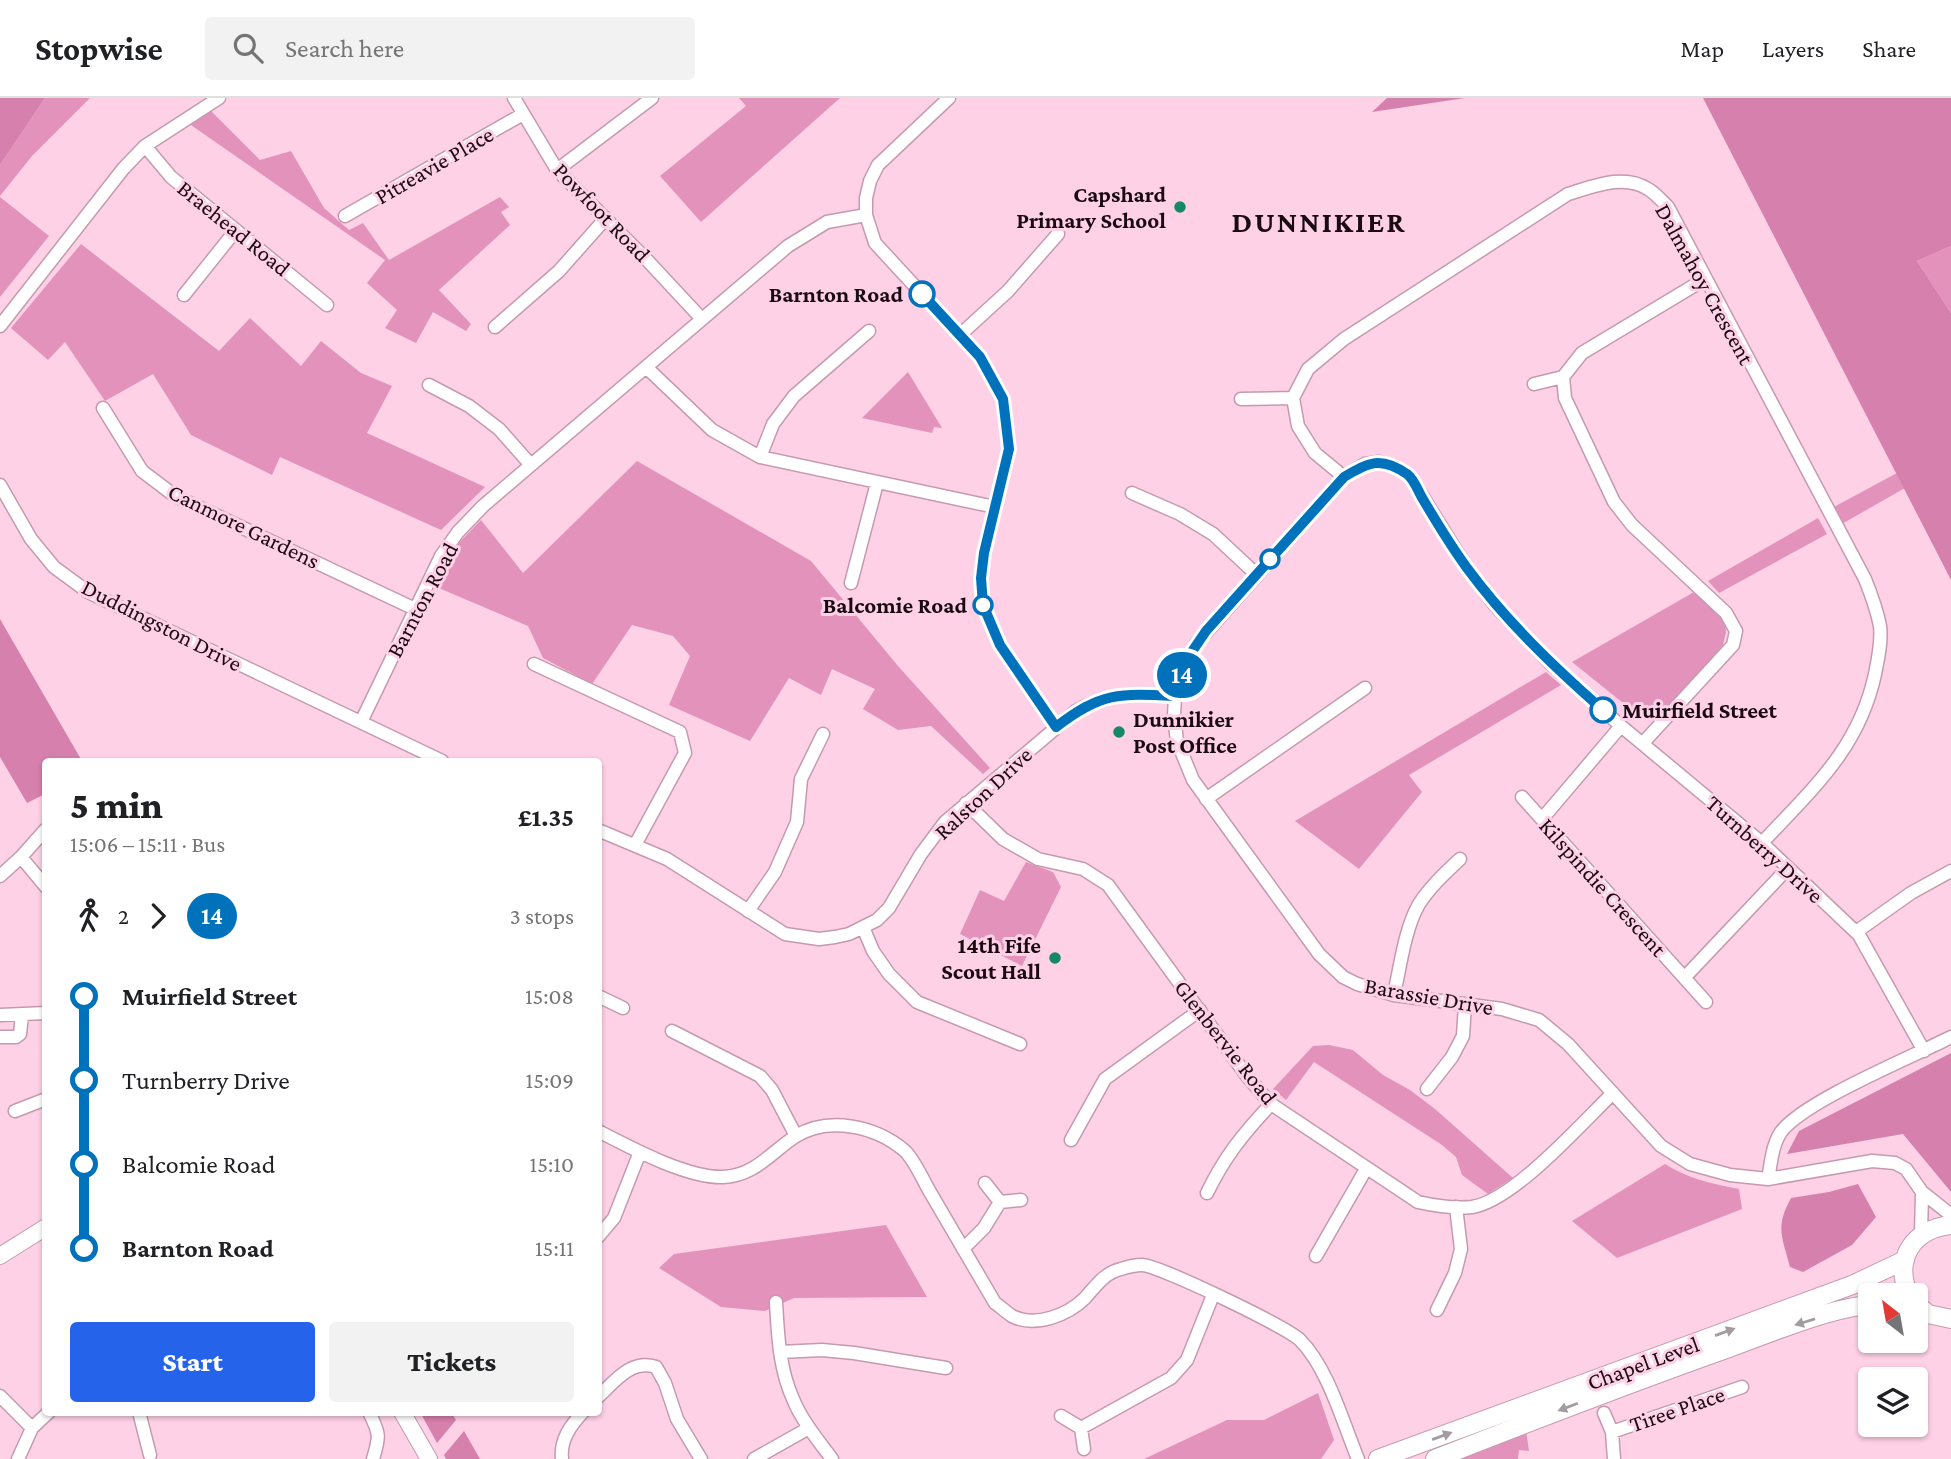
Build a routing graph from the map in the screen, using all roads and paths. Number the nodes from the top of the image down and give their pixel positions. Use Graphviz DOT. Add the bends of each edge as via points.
graph roads {
  1 [pos="219,98"];
  2 [pos="514,98"];
  3 [pos="652,98"];
  4 [pos="949,98"];
  5 [pos="523,114"];
  6 [pos="145,146"];
  7 [pos="557,170"];
  8 [pos="866,215"];
  9 [pos="345,216"];
  10 [pos="606,218"];
  11 [pos="236,230"];
  12 [pos="1058,234"];
  13 [pos="1705,279"];
  14 [pos="184,295"];
  15 [pos="327,305"];
  16 [pos="701,318"];
  17 [pos="0,326"];
  18 [pos="495,327"];
  19 [pos="869,331"];
  20 [pos="961,334"];
  21 [pos="646,366"];
  22 [pos="1563,377"];
  23 [pos="1534,384"];
  24 [pos="429,385"];
  25 [pos="1293,398"];
  26 [pos="1241,399"];
  27 [pos="103,408"];
  28 [pos="760,457"];
  29 [pos="530,464"];
  30 [pos="1344,477"];
  31 [pos="877,483"];
  32 [pos="0,485"];
  33 [pos="1132,493"];
  34 [pos="995,507"];
  35 [pos="1256,575"];
  36 [pos="851,583"];
  37 [pos="415,609"];
  38 [pos="534,664"];
  39 [pos="1366,688"];
  40 [pos="1175,696"];
  41 [pos="360,722"];
  42 [pos="1621,726"];
  43 [pos="1056,727"];
  44 [pos="824,734"];
  45 [pos="1643,743"];
  46 [pos="436,758"];
  47 [pos="1522,797"];
  48 [pos="1206,799"];
  49 [pos="965,803"];
  50 [pos="1542,819"];
  51 [pos="602,832"];
  52 [pos="42,834"];
  53 [pos="1762,843"];
  54 [pos="635,845"];
  55 [pos="22,857"];
  56 [pos="1460,859"];
  57 [pos="1788,868"];
  58 [pos="1951,872"];
  59 [pos="0,876"];
  60 [pos="42,882"];
  61 [pos="748,911"];
  62 [pos="863,928"];
  63 [pos="1856,932"];
  64 [pos="1685,977"];
  65 [pos="1394,995"];
  66 [pos="602,998"];
  67 [pos="1706,1002"];
  68 [pos="1465,1004"];
  69 [pos="623,1008"];
  70 [pos="1200,1010"];
  71 [pos="42,1013"];
  72 [pos="0,1015"];
  73 [pos="22,1015"];
  74 [pos="672,1031"];
  75 [pos="0,1037"];
  76 [pos="1951,1037"];
  77 [pos="1020,1044"];
  78 [pos="1924,1051"];
  79 [pos="1427,1089"];
  80 [pos="1613,1093"];
  81 [pos="42,1101"];
  82 [pos="1270,1104"];
  83 [pos="15,1111"];
  84 [pos="602,1133"];
  85 [pos="796,1136"];
  86 [pos="1071,1140"];
  87 [pos="640,1152"];
  88 [pos="1366,1169"];
  89 [pos="1768,1179"];
  90 [pos="985,1183"];
  91 [pos="1207,1192"];
  92 [pos="1923,1192"];
  93 [pos="1021,1200"];
  94 [pos="1000,1202"];
  95 [pos="1456,1207"];
  96 [pos="1951,1215"];
  97 [pos="1951,1225"];
  98 [pos="42,1230"];
  99 [pos="602,1234"];
  100 [pos="1921,1235"];
  101 [pos="963,1248"];
  102 [pos="0,1256"];
  103 [pos="1317,1256"];
  104 [pos="1905,1260"];
  105 [pos="1907,1283"];
  106 [pos="1213,1295"];
  107 [pos="776,1302"];
  108 [pos="1858,1306"];
  109 [pos="1437,1310"];
  110 [pos="1928,1311"];
  111 [pos="1947,1323"];
  112 [pos="779,1352"];
  113 [pos="946,1368"];
  114 [pos="1742,1387"];
  115 [pos="602,1393"];
  116 [pos="0,1396"];
  117 [pos="1604,1413"];
  118 [pos="44,1416"];
  119 [pos="140,1416"];
  120 [pos="371,1416"];
  121 [pos="404,1416"];
  122 [pos="579,1416"];
  123 [pos="1061,1416"];
  124 [pos="32,1428"];
  125 [pos="809,1428"];
  126 [pos="1081,1428"];
  127 [pos="1612,1432"];
  128 [pos="1084,1450"];
  129 [pos="150,1455"];
  130 [pos="426,1458"];
  131 [pos="18,1459"];
  132 [pos="373,1459"];
  133 [pos="562,1459"];
  134 [pos="701,1459"];
  135 [pos="754,1459"];
  136 [pos="832,1459"];
  137 [pos="1358,1459"];
  138 [pos="1378,1459"];
  139 [pos="1435,1459"];
  140 [pos="1614,1459"];
  1 -- 6 [label="street"];
  2 -- 5 [label="street, Powfoot Road"];
  3 -- 7 [label="street"];
  4 -- 8 [label="street" via="878,165 870,181"];
  5 -- 7 [label="street, Powfoot Road"];
  5 -- 9 [label="street, Pitreavie Place"];
  6 -- 11 [label="street, Braehead Road" via="171,177"];
  6 -- 17 [label="street"];
  7 -- 10 [label="street, Powfoot Road"];
  8 -- 16 [label="street, Barnton Road" via="827,222 788,246"];
  8 -- 20 [label="street" via="874,243"];
  10 -- 16 [label="street, Powfoot Road"];
  10 -- 18 [label="street" via="559,271"];
  11 -- 14 [label="street"];
  11 -- 15 [label="street, Braehead Road"];
  12 -- 20 [label="street" via="1009,291"];
  13 -- 22 [label="street" via="1582,353"];
  13 -- 25 [label="street, Dalmahoy Crescent" via="1668,208 1648,189 1632,181 1592,187 1568,194 1344,339 1308,369"];
  13 -- 53 [label="street, Dalmahoy Crescent" via="1865,579 1880,627 1872,687 1855,734 1832,768"];
  16 -- 21 [label="street, Barnton Road"];
  19 -- 28 [label="street" via="794,396 773,424"];
  20 -- 34 [label="street" via="1003,399 1009,449"];
  21 -- 28 [label="street" via="712,430"];
  21 -- 29 [label="street, Barnton Road"];
  22 -- 23 [label="street"];
  22 -- 45 [label="street" via="1566,398 1614,502 1632,525 1717,603 1736,631 1733,645"];
  24 -- 29 [label="street" via="469,406 499,429"];
  25 -- 26 [label="street"];
  25 -- 30 [label="street" via="1298,426 1315,453"];
  27 -- 37 [label="street, Canmore Gardens" via="142,471 175,496"];
  28 -- 31 [label="street"];
  29 -- 37 [label="street, Barnton Road" via="458,531 440,556"];
  30 -- 35 [label="street, Turnberry Drive"];
  30 -- 42 [label="street, Turnberry Drive" via="1380,461 1410,476 1494,604 1550,663"];
  31 -- 34 [label="street"];
  31 -- 36 [label="street"];
  32 -- 41 [label="street, Duddingston Drive" via="54,567 88,592"];
  33 -- 35 [label="street" via="1213,534"];
  34 -- 43 [label="street" via="981,578 983,605 1000,645"];
  35 -- 40 [label="street, Barassie Drive" via="1196,645"];
  37 -- 41 [label="street, Barnton Road"];
  38 -- 54 [label="street" via="680,732 685,753"];
  39 -- 48 [label="street"];
  40 -- 43 [label="street, Ralston Drive" via="1137,694 1096,700"];
  40 -- 48 [label="street, Barassie Drive" via="1177,741"];
  41 -- 46 [label="street"];
  42 -- 45 [label="street, Turnberry Drive"];
  42 -- 50 [label="street"];
  43 -- 49 [label="street, Ralston Drive"];
  44 -- 61 [label="street" via="802,779 797,822 775,872"];
  45 -- 53 [label="street, Turnberry Drive"];
  47 -- 50 [label="street, Kilspindie Crescent"];
  48 -- 65 [label="street, Barassie Drive" via="1328,965 1357,984"];
  49 -- 62 [label="street, Ralston Drive" via="934,836 889,908"];
  49 -- 70 [label="street, Glenbervie Road" via="1003,839 1038,859 1083,869 1108,884"];
  50 -- 64 [label="street, Kilspindie Crescent"];
  51 -- 54 [label="street, Ralston Drive"];
  52 -- 55 [label="street"];
  53 -- 57 [label="street, Turnberry Drive"];
  54 -- 61 [label="street, Ralston Drive" via="667,859"];
  55 -- 59 [label="street"];
  55 -- 60 [label="street"];
  56 -- 65 [label="street" via="1418,906"];
  57 -- 63 [label="street, Turnberry Drive"];
  57 -- 64 [label="street, Kilspindie Crescent"];
  58 -- 63 [label="street" via="1911,893"];
  61 -- 62 [label="street, Ralston Drive" via="785,934 805,939 835,937"];
  62 -- 77 [label="street" via="889,974 917,1002"];
  63 -- 78 [label="street, Turnberry Drive"];
  64 -- 67 [label="street, Kilspindie Crescent"];
  65 -- 68 [label="street, Barassie Drive"];
  66 -- 69 [label="street"];
  68 -- 79 [label="street" via="1463,1036"];
  68 -- 80 [label="street, Barassie Drive" via="1539,1020 1556,1031"];
  70 -- 82 [label="street, Glenbervie Road"];
  70 -- 86 [label="street" via="1105,1079"];
  71 -- 73 [label="street"];
  72 -- 73 [label="street"];
  73 -- 75 [label="street" via="20,1034"];
  74 -- 85 [label="street" via="760,1076"];
  76 -- 78 [label="street"];
  78 -- 89 [label="street" via="1827,1098 1791,1121 1780,1133"];
  80 -- 89 [label="street, Barassie Drive" via="1661,1146 1690,1164"];
  80 -- 95 [label="street, Glenbervie Road" via="1504,1194 1472,1207"];
  81 -- 83 [label="street"];
  82 -- 88 [label="street, Glenbervie Road"];
  82 -- 91 [label="street" via="1239,1137"];
  84 -- 87 [label="street"];
  85 -- 87 [label="street" via="755,1168 724,1177 705,1177"];
  85 -- 101 [label="street" via="815,1128 851,1125 906,1152"];
  87 -- 99 [label="street" via="614,1218"];
  88 -- 95 [label="street, Glenbervie Road" via="1418,1202"];
  88 -- 103 [label="street"];
  89 -- 92 [label="street, Barassie Drive" via="1885,1161 1906,1169"];
  90 -- 94 [label="street"];
  92 -- 96 [label="street, Barassie Drive"];
  92 -- 100 [label="street"];
  93 -- 94 [label="street"];
  94 -- 101 [label="street" via="984,1228"];
  95 -- 109 [label="street" via="1461,1249"];
  97 -- 100 [label="main road"];
  98 -- 102 [label="street"];
  100 -- 104 [label="main road"];
  101 -- 106 [label="street" via="995,1303 1013,1317 1051,1318 1071,1310 1098,1281 1118,1269 1143,1265"];
  104 -- 105 [label="main road"];
  138 -- 104 [label="main road, Chapel Level, one-way" via="1852,1285"];
  106 -- 126 [label="street" via="1187,1360 1171,1378"];
  106 -- 137 [label="street" via="1271,1321 1300,1340 1329,1388"];
  107 -- 112 [label="street"];
  108 -- 139 [label="main road, Chapel Level, one-way" via="1598,1395"];
  110 -- 111 [label="main road"];
  112 -- 113 [label="street" via="854,1353"];
  112 -- 125 [label="street" via="793,1400"];
  114 -- 127 [label="street, Tiree Place"];
  115 -- 134 [label="street" via="626,1370 646,1364 656,1367 677,1419"];
  116 -- 124 [label="street"];
  117 -- 127 [label="street, Tiree Place"];
  118 -- 124 [label="street"];
  119 -- 129 [label="street"];
  120 -- 132 [label="street" via="379,1433"];
  121 -- 130 [label="street"];
  122 -- 133 [label="street" via="569,1427"];
  123 -- 126 [label="street"];
  124 -- 131 [label="street"];
  125 -- 135 [label="street"];
  125 -- 136 [label="street"];
  126 -- 128 [label="street"];
  127 -- 140 [label="street, Tiree Place"];
}
